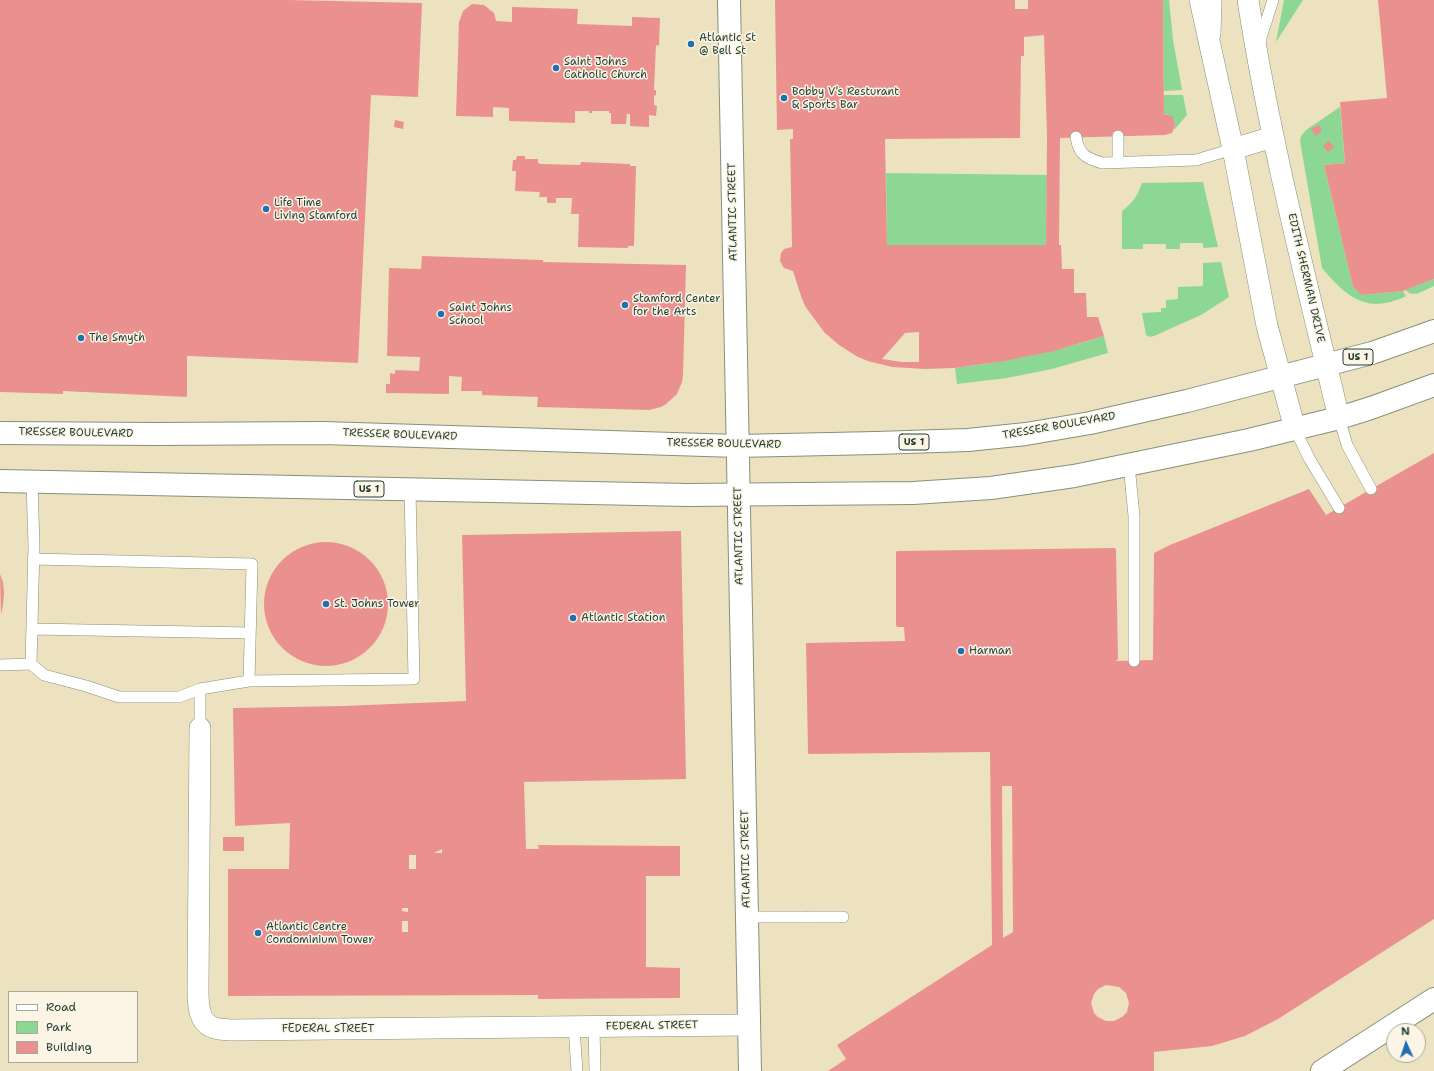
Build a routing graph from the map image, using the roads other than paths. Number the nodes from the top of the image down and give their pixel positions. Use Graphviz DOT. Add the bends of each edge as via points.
graph roads {
  1 [pos="729,0"];
  2 [pos="1200,0"];
  3 [pos="1216,0"];
  4 [pos="1248,0"];
  5 [pos="1255,0"];
  6 [pos="1273,0"];
  7 [pos="1252,23"];
  8 [pos="1256,54"];
  9 [pos="1214,66"];
  10 [pos="1118,136"];
  11 [pos="1076,137"];
  12 [pos="1273,138"];
  13 [pos="1233,149"];
  14 [pos="1118,162"];
  15 [pos="1434,331"];
  16 [pos="1326,365"];
  17 [pos="1280,377"];
  18 [pos="1434,385"];
  19 [pos="1339,418"];
  20 [pos="1295,429"];
  21 [pos="0,433"];
  22 [pos="737,446"];
  23 [pos="1129,464"];
  24 [pos="0,481"];
  25 [pos="32,482"];
  26 [pos="410,489"];
  27 [pos="1371,489"];
  28 [pos="738,496"];
  29 [pos="1339,508"];
  30 [pos="33,559"];
  31 [pos="32,628"];
  32 [pos="250,633"];
  33 [pos="1134,661"];
  34 [pos="30,664"];
  35 [pos="0,665"];
  36 [pos="249,681"];
  37 [pos="200,689"];
  38 [pos="200,728"];
  39 [pos="843,916"];
  40 [pos="747,917"];
  41 [pos="1434,999"];
  42 [pos="749,1025"];
  43 [pos="584,1027"];
  44 [pos="577,1071"];
  45 [pos="595,1071"];
  46 [pos="750,1071"];
  47 [pos="1322,1071"];
  1 -- 22 [label="main road, ATLANTIC STREET"];
  2 -- 9 [label="street"];
  3 -- 9 [label="lane"];
  4 -- 7 [label="street, EDITH SHERMAN DRIVE"];
  5 -- 7 [label="lane"];
  6 -- 8 [label="lane"];
  7 -- 8 [label="street, EDITH SHERMAN DRIVE"];
  8 -- 12 [label="street, EDITH SHERMAN DRIVE"];
  9 -- 13 [label="street"];
  10 -- 14 [label="lane"];
  11 -- 14 [label="lane" via="1082,154 1088,159 1102,163"];
  12 -- 13 [label="street"];
  12 -- 16 [label="street, EDITH SHERMAN DRIVE"];
  13 -- 14 [label="lane" via="1196,160"];
  13 -- 17 [label="street" via="1267,326"];
  15 -- 16 [label="main road, TRESSER BOULEVARD / US 1" via="1372,353"];
  16 -- 17 [label="main road, TRESSER BOULEVARD / US 1"];
  16 -- 19 [label="street, EDITH SHERMAN DRIVE"];
  17 -- 20 [label="street"];
  17 -- 22 [label="main road, TRESSER BOULEVARD / US 1" via="1090,423 1026,434 968,440"];
  18 -- 19 [label="main road, US 1"];
  19 -- 20 [label="main road, US 1"];
  19 -- 27 [label="lane" via="1347,445"];
  20 -- 23 [label="main road, US 1"];
  20 -- 29 [label="lane"];
  21 -- 22 [label="main road, TRESSER BOULEVARD / US 1" via="323,433"];
  22 -- 28 [label="main road, ATLANTIC STREET"];
  23 -- 28 [label="main road, US 1" via="1074,476 992,488 913,494"];
  23 -- 33 [label="lane" via="1134,516"];
  24 -- 25 [label="main road, US 1"];
  25 -- 26 [label="main road, US 1"];
  25 -- 30 [label="lane"];
  26 -- 28 [label="main road, US 1"];
  26 -- 36 [label="lane" via="414,679"];
  28 -- 40 [label="main road, ATLANTIC STREET"];
  30 -- 31 [label="lane"];
  30 -- 32 [label="lane" via="252,564"];
  31 -- 32 [label="lane"];
  31 -- 34 [label="lane"];
  32 -- 36 [label="lane"];
  34 -- 35 [label="lane"];
  34 -- 37 [label="lane" via="44,675 119,697 179,697"];
  36 -- 37 [label="lane"];
  37 -- 38 [label="lane"];
  38 -- 43 [label="street, FEDERAL STREET" via="198,1008 204,1020 214,1028 231,1030"];
  39 -- 40 [label="lane"];
  40 -- 42 [label="main road, ATLANTIC STREET"];
  41 -- 47 [label="main road"];
  42 -- 43 [label="street, FEDERAL STREET"];
  42 -- 46 [label="main road, ATLANTIC STREET"];
  43 -- 44 [label="lane"];
  43 -- 45 [label="lane"];
}
